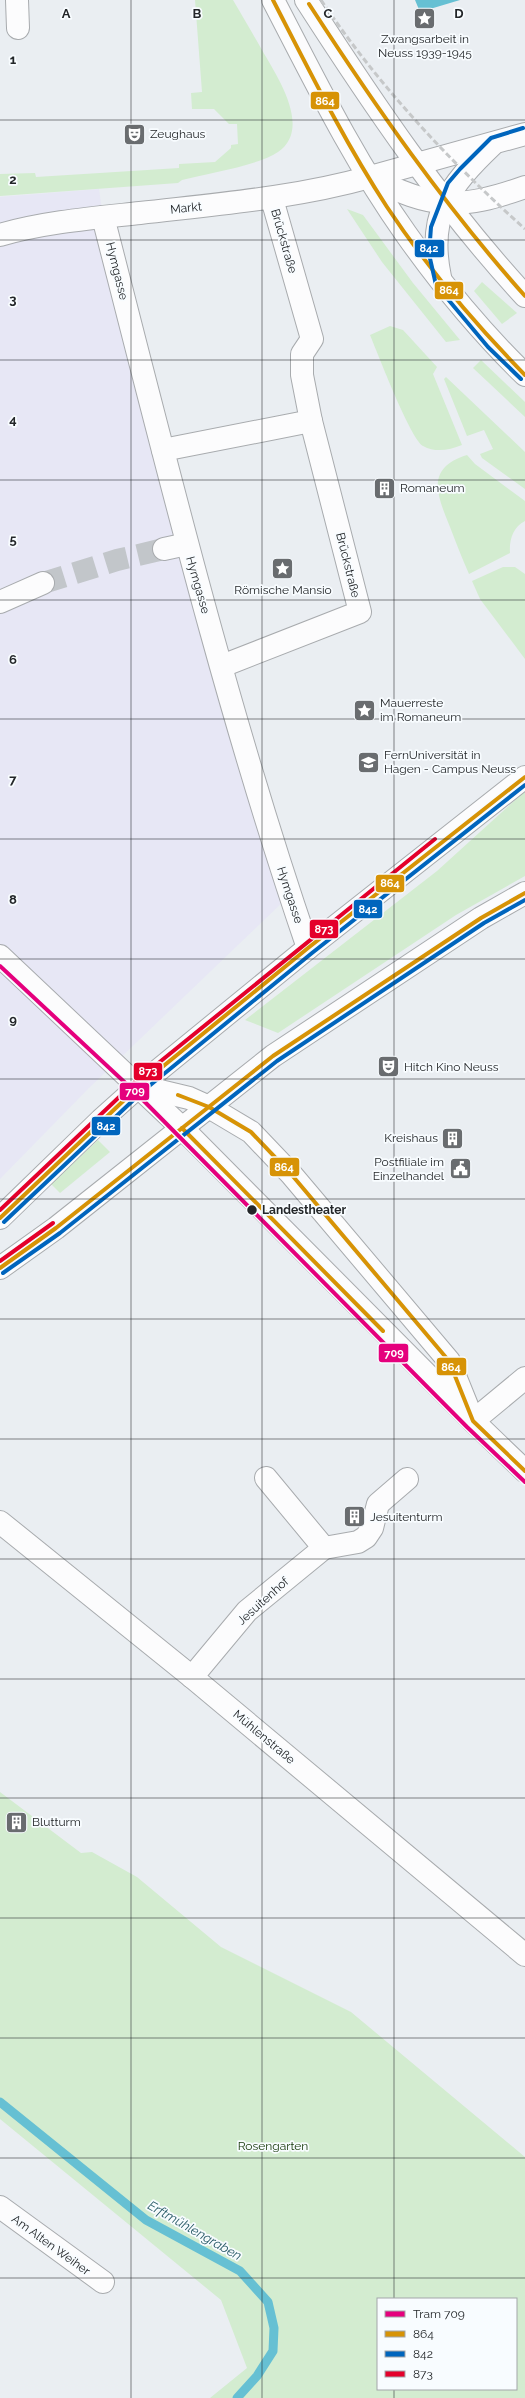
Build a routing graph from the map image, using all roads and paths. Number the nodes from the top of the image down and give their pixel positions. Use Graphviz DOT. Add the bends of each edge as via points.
graph roads {
  1 [pos="17,0"];
  2 [pos="273,0"];
  3 [pos="306,0"];
  4 [pos="18,28"];
  5 [pos="525,134"];
  6 [pos="495,143"];
  7 [pos="416,164"];
  8 [pos="370,177"];
  9 [pos="525,187"];
  10 [pos="272,198"];
  11 [pos="445,204"];
  12 [pos="103,217"];
  13 [pos="1,235"];
  14 [pos="442,282"];
  15 [pos="525,296"];
  16 [pos="525,375"];
  17 [pos="311,421"];
  18 [pos="163,450"];
  19 [pos="187,544"];
  20 [pos="164,549"];
  21 [pos="43,583"];
  22 [pos="0,602"];
  23 [pos="222,666"];
  24 [pos="525,777"];
  25 [pos="525,893"];
  26 [pos="308,948"];
  27 [pos="0,956"];
  28 [pos="140,1086"];
  29 [pos="209,1107"];
  30 [pos="182,1128"];
  31 [pos="0,1218"];
  32 [pos="0,1268"];
  33 [pos="525,1378"];
  34 [pos="473,1421"];
  35 [pos="525,1471"];
  36 [pos="266,1478"];
  37 [pos="408,1479"];
  38 [pos="0,1522"];
  39 [pos="324,1548"];
  40 [pos="192,1677"];
  41 [pos="525,1955"];
  42 [pos="0,2207"];
  43 [pos="103,2282"];
  1 -- 4 [label="street"];
  2 -- 8 [label="street" via="327,104"];
  3 -- 7 [label="street"];
  5 -- 6 [label="street, Markt"];
  6 -- 7 [label="street, Markt"];
  6 -- 11 [label="street" via="464,172"];
  7 -- 8 [label="street, Markt"];
  7 -- 11 [label="street"];
  8 -- 10 [label="street, Markt" via="325,190"];
  8 -- 11 [label="street" via="418,198"];
  8 -- 14 [label="street" via="405,233"];
  9 -- 11 [label="street" via="492,199"];
  10 -- 12 [label="street, Markt"];
  10 -- 17 [label="street, Brückstraße" via="312,339 302,354 302,375"];
  11 -- 14 [label="street" via="437,229 435,254"];
  11 -- 15 [label="street"];
  12 -- 13 [label="street, Markt"];
  12 -- 18 [label="street, Hymgasse"];
  14 -- 16 [label="street" via="492,343"];
  17 -- 18 [label="street"];
  17 -- 23 [label="street, Brückstraße" via="360,612"];
  18 -- 19 [label="street, Hymgasse"];
  19 -- 20 [label="street"];
  19 -- 23 [label="street, Hymgasse"];
  21 -- 22 [label="street"];
  23 -- 26 [label="street, Hymgasse" via="278,859"];
  24 -- 26 [label="street"];
  25 -- 29 [label="street" via="481,918 273,1056"];
  26 -- 28 [label="street"];
  27 -- 28 [label="street"];
  28 -- 29 [label="street" via="167,1092"];
  28 -- 30 [label="street"];
  28 -- 31 [label="street" via="101,1120"];
  29 -- 30 [label="street"];
  29 -- 34 [label="street" via="251,1132 291,1174 444,1355"];
  30 -- 32 [label="street" via="56,1228"];
  30 -- 34 [label="street"];
  33 -- 34 [label="street"];
  34 -- 35 [label="street"];
  36 -- 39 [label="street"];
  37 -- 39 [label="street, Jesuitenhof" via="378,1504 372,1528 366,1538 358,1542"];
  38 -- 40 [label="street, Mühlenstraße"];
  39 -- 40 [label="street, Jesuitenhof" via="247,1611"];
  40 -- 41 [label="street, Mühlenstraße"];
  42 -- 43 [label="street, Am Alten Weiher"];
}
